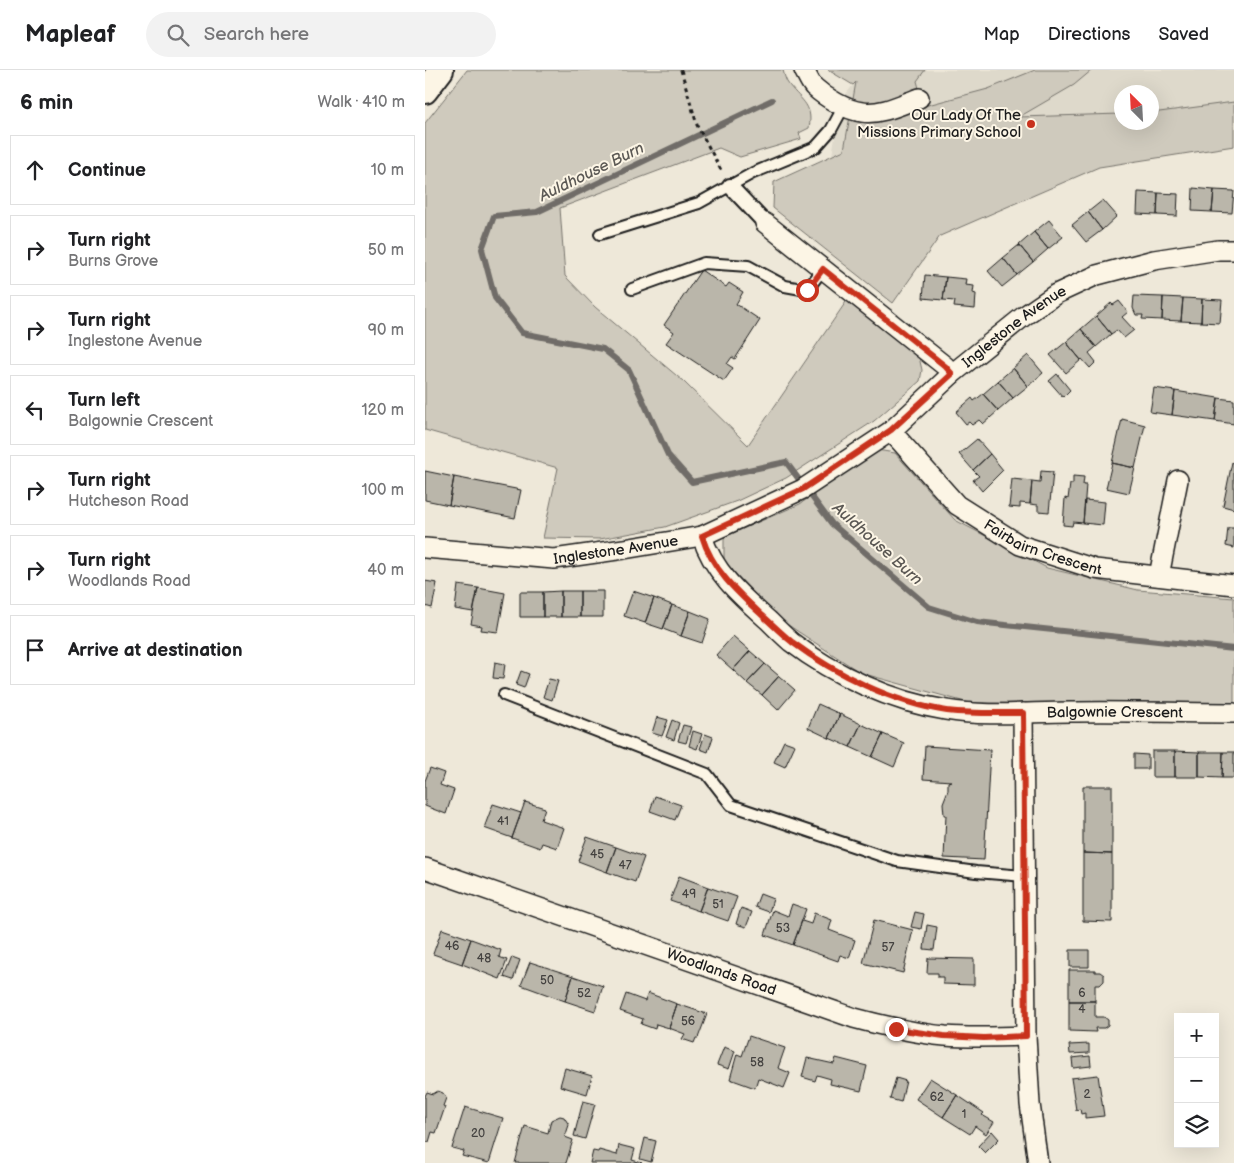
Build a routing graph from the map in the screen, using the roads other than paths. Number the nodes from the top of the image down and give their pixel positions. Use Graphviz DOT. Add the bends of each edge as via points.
graph roads {
  1 [pos="441,70"];
  2 [pos="804,70"];
  3 [pos="425,91"];
  4 [pos="919,98"];
  5 [pos="844,106"];
  6 [pos="730,186"];
  7 [pos="765,222"];
  8 [pos="600,234"];
  9 [pos="1234,250"];
  10 [pos="823,269"];
  11 [pos="632,289"];
  12 [pos="952,374"];
  13 [pos="891,430"];
  14 [pos="1178,480"];
  15 [pos="702,536"];
  16 [pos="425,548"];
  17 [pos="1159,576"];
  18 [pos="1234,585"];
  19 [pos="504,695"];
  20 [pos="1023,713"];
  21 [pos="1234,713"];
  22 [pos="425,868"];
  23 [pos="1025,876"];
  24 [pos="1026,1036"];
  25 [pos="1038,1163"];
  1 -- 3 [label="street"];
  2 -- 5 [label="street" via="813,86"];
  4 -- 5 [label="street" via="887,110 863,113"];
  5 -- 6 [label="lane" via="831,130 816,147 753,172"];
  6 -- 7 [label="street"];
  6 -- 8 [label="lane" via="699,203"];
  7 -- 10 [label="street"];
  9 -- 12 [label="street, Inglestone Avenue" via="1154,260 1097,276 1057,294 1024,316"];
  10 -- 11 [label="lane" via="807,290 785,286 749,266 705,263"];
  10 -- 12 [label="street"];
  12 -- 13 [label="street, Inglestone Avenue"];
  13 -- 15 [label="street, Inglestone Avenue" via="803,489"];
  13 -- 17 [label="street, Fairbairn Crescent" via="957,505 1020,545 1095,568"];
  14 -- 17 [label="street"];
  15 -- 16 [label="street, Inglestone Avenue" via="554,559"];
  15 -- 20 [label="street, Balgownie Crescent" via="715,565 737,593 791,641 859,683 889,695 946,710"];
  17 -- 18 [label="street, Fairbairn Crescent"];
  19 -- 23 [label="lane" via="707,774 731,805 897,861"];
  20 -- 21 [label="street, Balgownie Crescent"];
  20 -- 23 [label="street"];
  22 -- 24 [label="street, Woodlands Road" via="854,1018 896,1029 944,1036"];
  23 -- 24 [label="street"];
  24 -- 25 [label="street"];
}
